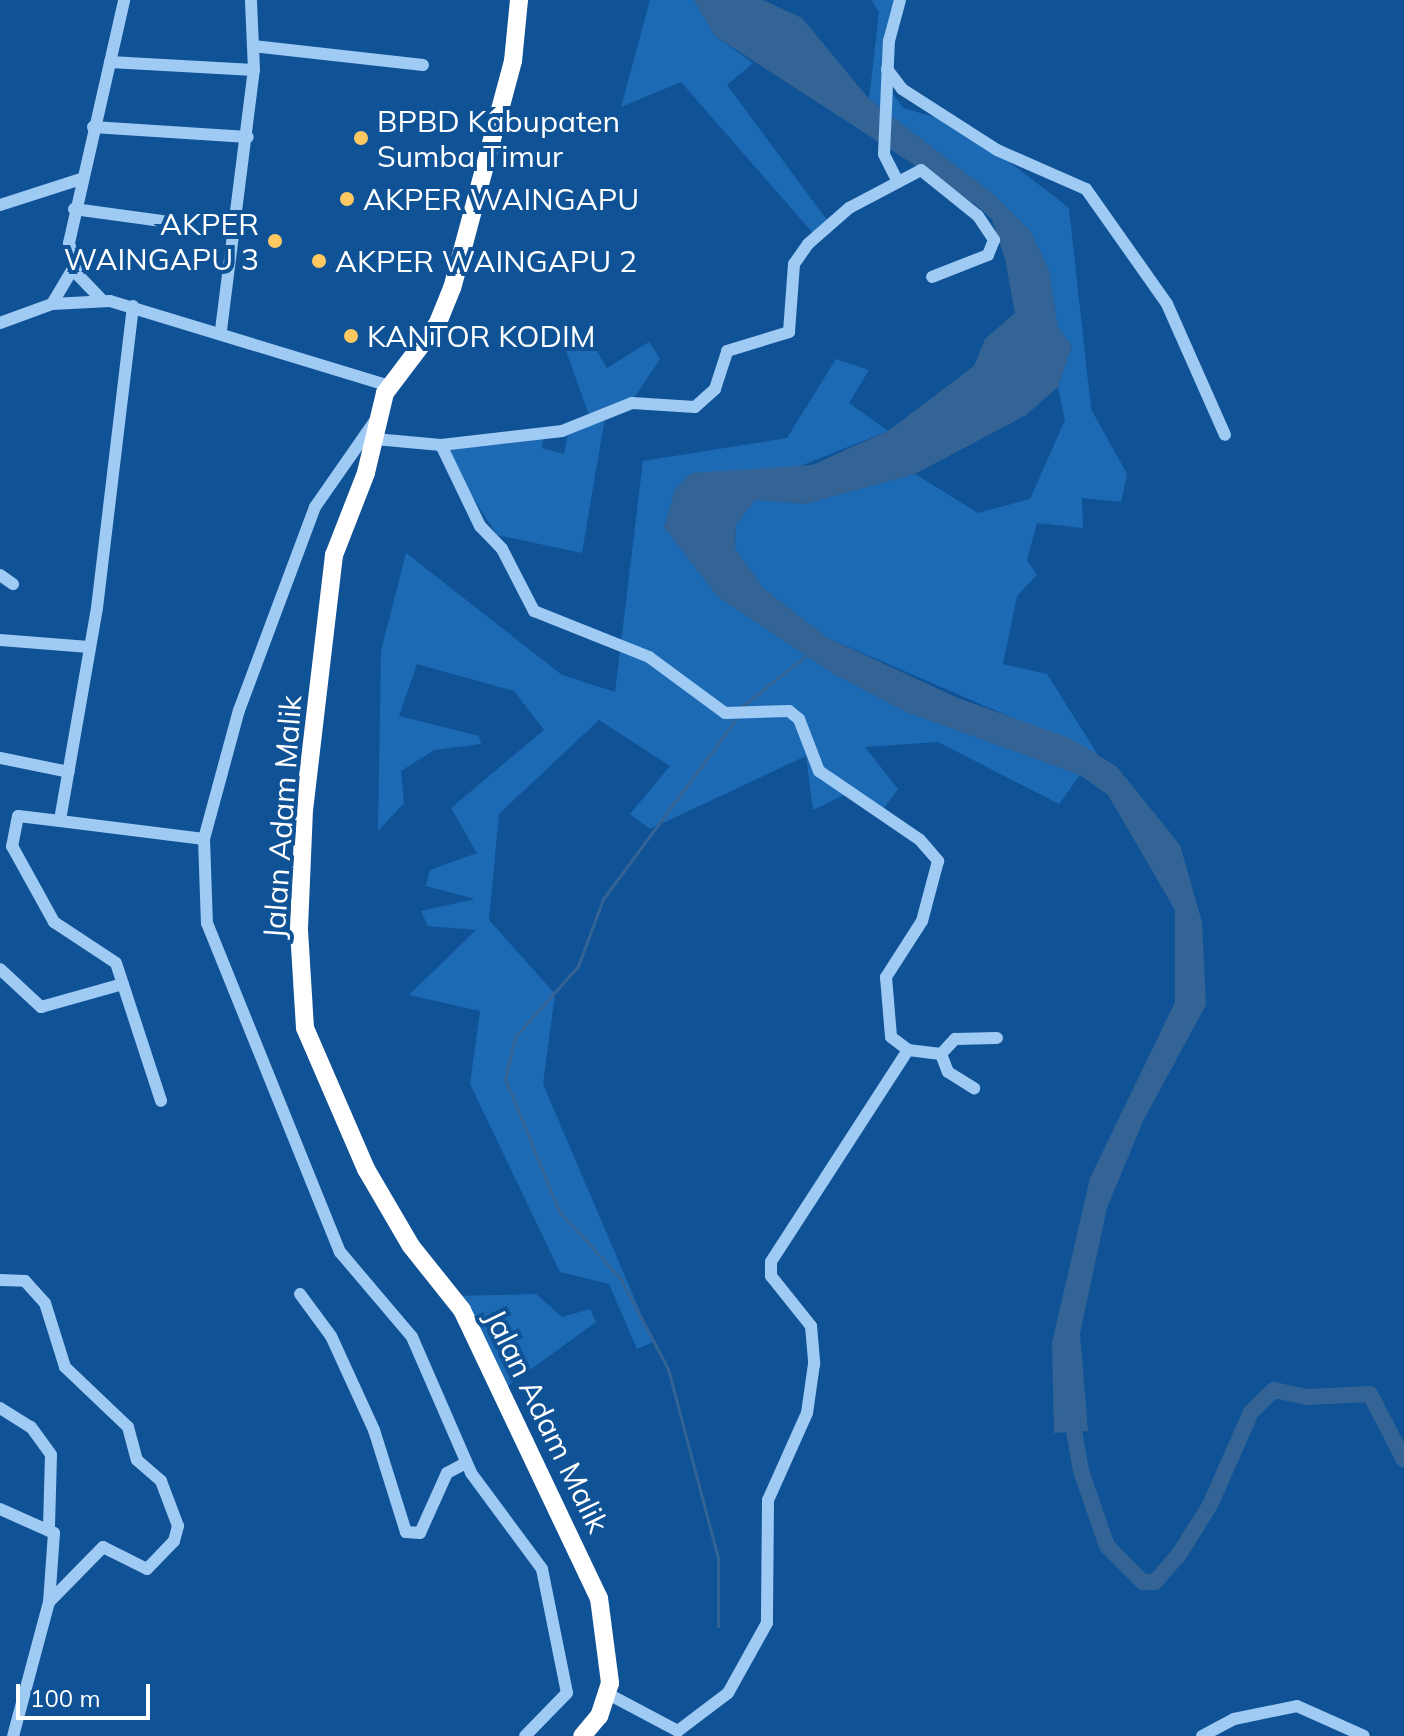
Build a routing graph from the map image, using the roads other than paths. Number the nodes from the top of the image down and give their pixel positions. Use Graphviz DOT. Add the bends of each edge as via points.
graph roads {
  1 [pos="124,0"];
  2 [pos="251,0"];
  3 [pos="519,0"];
  4 [pos="900,0"];
  5 [pos="253,46"];
  6 [pos="110,62"];
  7 [pos="423,65"];
  8 [pos="887,69"];
  9 [pos="254,70"];
  10 [pos="93,127"];
  11 [pos="248,137"];
  12 [pos="81,179"];
  13 [pos="898,182"];
  14 [pos="0,205"];
  15 [pos="74,209"];
  16 [pos="169,222"];
  17 [pos="74,267"];
  18 [pos="932,277"];
  19 [pos="102,300"];
  20 [pos="52,304"];
  21 [pos="133,306"];
  22 [pos="0,323"];
  23 [pos="221,330"];
  24 [pos="390,386"];
  25 [pos="380,416"];
  26 [pos="1225,435"];
  27 [pos="375,439"];
  28 [pos="441,445"];
  29 [pos="0,575"];
  30 [pos="13,584"];
  31 [pos="0,640"];
  32 [pos="89,647"];
  33 [pos="0,758"];
  34 [pos="69,772"];
  35 [pos="60,821"];
  36 [pos="204,839"];
  37 [pos="0,969"];
  38 [pos="123,984"];
  39 [pos="997,1038"];
  40 [pos="908,1050"];
  41 [pos="941,1054"];
  42 [pos="974,1088"];
  43 [pos="161,1101"];
  44 [pos="0,1280"];
  45 [pos="300,1294"];
  46 [pos="0,1408"];
  47 [pos="466,1463"];
  48 [pos="0,1509"];
  49 [pos="49,1526"];
  50 [pos="49,1602"];
  51 [pos="608,1694"];
  52 [pos="590,1732"];
  53 [pos="683,1734"];
  54 [pos="13,1736"];
  55 [pos="525,1736"];
  56 [pos="1202,1736"];
  57 [pos="1364,1736"];
  1 -- 6 [label="street"];
  2 -- 5 [label="street"];
  3 -- 24 [label="highway, Jalan Adam Malik" via="513,61 452,288 438,323"];
  4 -- 8 [label="street"];
  5 -- 7 [label="street"];
  5 -- 9 [label="street"];
  6 -- 9 [label="street"];
  6 -- 10 [label="street"];
  8 -- 13 [label="street" via="884,154"];
  8 -- 26 [label="street" via="902,89 990,145 1086,189 1167,304"];
  9 -- 11 [label="street"];
  10 -- 11 [label="street"];
  10 -- 12 [label="street"];
  11 -- 23 [label="street"];
  12 -- 14 [label="street"];
  12 -- 15 [label="street"];
  13 -- 18 [label="street" via="925,171 993,235 983,257"];
  13 -- 28 [label="street" via="849,208 808,244 794,264 789,332 727,351 715,389 695,407 626,404 562,431"];
  15 -- 16 [label="street"];
  15 -- 17 [label="street"];
  17 -- 19 [label="street"];
  17 -- 20 [label="street"];
  19 -- 20 [label="street"];
  19 -- 21 [label="street"];
  20 -- 22 [label="street"];
  21 -- 23 [label="street"];
  21 -- 32 [label="street"];
  23 -- 24 [label="street"];
  24 -- 25 [label="highway, Jalan Adam Malik"];
  25 -- 27 [label="highway, Jalan Adam Malik"];
  25 -- 36 [label="street" via="350,449 307,526 239,710"];
  27 -- 28 [label="street"];
  27 -- 51 [label="highway, Jalan Adam Malik" via="334,555 324,614 301,853 305,1028 366,1169 411,1246 462,1310 590,1571 605,1627"];
  28 -- 40 [label="street" via="480,526 502,549 534,611 649,657 725,713 795,715 819,771 933,851 937,872 922,921 886,977 891,1037"];
  29 -- 30 [label="street"];
  31 -- 32 [label="street"];
  32 -- 34 [label="street"];
  33 -- 34 [label="street"];
  34 -- 35 [label="street"];
  35 -- 36 [label="street"];
  35 -- 38 [label="street" via="18,816 12,846 49,917 114,960"];
  36 -- 47 [label="street" via="212,945 266,1055 325,1222 356,1275 412,1337"];
  37 -- 38 [label="street" via="41,1007"];
  38 -- 43 [label="street"];
  39 -- 41 [label="street" via="955,1039"];
  40 -- 41 [label="street"];
  40 -- 53 [label="street" via="819,1198 774,1252 771,1276 811,1326 814,1364 807,1413 768,1500 770,1615 728,1693"];
  41 -- 42 [label="street" via="948,1072"];
  44 -- 50 [label="street" via="25,1281 45,1303 65,1367 128,1427 137,1460 161,1481 178,1526 174,1541 147,1569 103,1547"];
  45 -- 47 [label="street" via="331,1336 374,1430 406,1532 420,1533 447,1473"];
  46 -- 49 [label="street" via="31,1427 51,1455"];
  47 -- 55 [label="street" via="542,1569 559,1639 567,1693"];
  48 -- 49 [label="street" via="15,1522"];
  49 -- 50 [label="street"];
  50 -- 54 [label="street"];
  51 -- 52 [label="highway, Jalan Adam Malik"];
  51 -- 53 [label="street"];
  56 -- 57 [label="street" via="1234,1719 1297,1706"];
}
